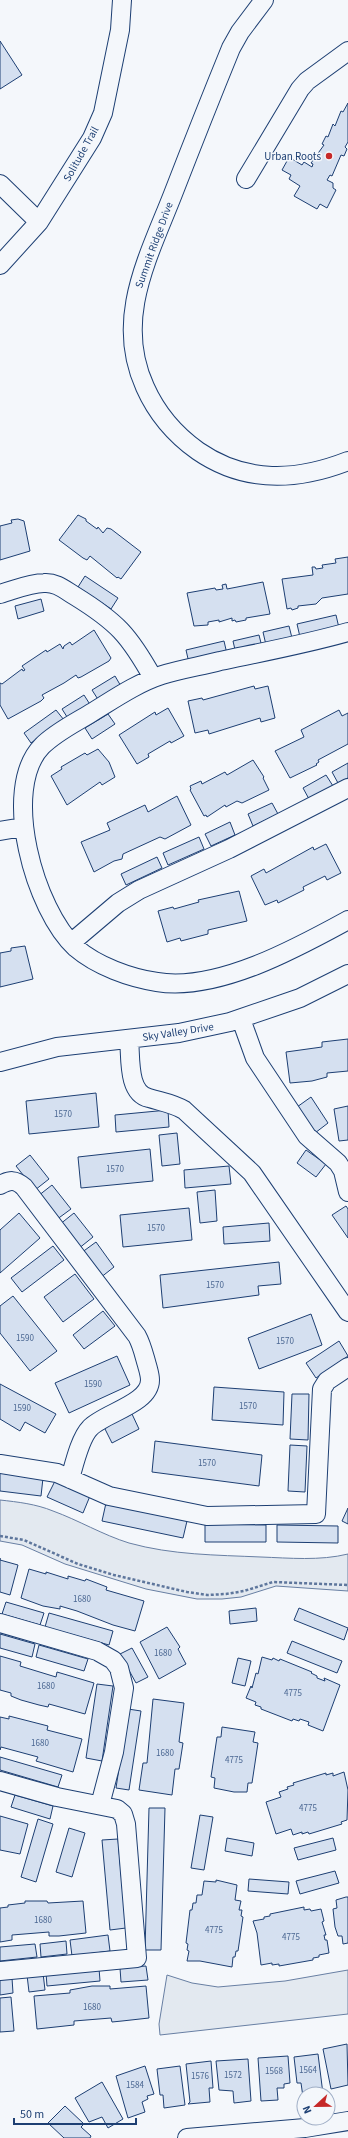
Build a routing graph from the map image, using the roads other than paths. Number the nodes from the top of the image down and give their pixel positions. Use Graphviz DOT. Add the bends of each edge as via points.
graph roads {
  1 [pos="122,0"];
  2 [pos="264,0"];
  3 [pos="348,51"];
  4 [pos="246,179"];
  5 [pos="0,184"];
  6 [pos="39,222"];
  7 [pos="0,264"];
  8 [pos="348,461"];
  9 [pos="0,594"];
  10 [pos="348,632"];
  11 [pos="153,678"];
  12 [pos="348,788"];
  13 [pos="23,828"];
  14 [pos="0,831"];
  15 [pos="348,920"];
  16 [pos="72,942"];
  17 [pos="348,974"];
  18 [pos="241,1019"];
  19 [pos="129,1039"];
  20 [pos="0,1062"];
  21 [pos="0,1185"];
  22 [pos="348,1192"];
  23 [pos="348,1312"];
  24 [pos="348,1367"];
  25 [pos="0,1464"];
  26 [pos="70,1479"];
  27 [pos="0,1623"];
  28 [pos="0,1781"];
  29 [pos="100,1805"];
  30 [pos="0,1971"];
  31 [pos="348,2121"];
  32 [pos="187,2138"];
  1 -- 6 [label="street, Solitude Trail" via="120,30 102,113 92,138"];
  2 -- 8 [label="street, Summit Ridge Drive" via="231,48 142,274 132,317 135,359 151,401 165,422 202,454 224,465 249,474 277,477 316,473"];
  3 -- 4 [label="street" via="312,77 300,90"];
  5 -- 6 [label="street"];
  6 -- 7 [label="street, Solitude Trail"];
  9 -- 11 [label="street" via="45,583 58,585 101,612 121,629 136,648"];
  10 -- 11 [label="street"];
  11 -- 13 [label="street" via="42,745 26,771 22,792"];
  12 -- 16 [label="street" via="229,849 139,890 118,903"];
  13 -- 14 [label="street"];
  13 -- 16 [label="street" via="28,852 48,908"];
  15 -- 16 [label="street" via="276,958 208,979 182,983 159,983 113,969 93,959"];
  17 -- 18 [label="street, Sky Valley Drive" via="300,998"];
  18 -- 19 [label="street, Sky Valley Drive" via="179,1033"];
  18 -- 22 [label="street" via="255,1058 307,1136 338,1163 343,1171"];
  19 -- 20 [label="street, Sky Valley Drive" via="57,1047"];
  19 -- 23 [label="street" via="133,1080 140,1094 147,1098 173,1103 184,1110 252,1173"];
  21 -- 26 [label="street" via="10,1180 17,1181 24,1187 142,1345 150,1380 147,1389 140,1399 88,1429"];
  24 -- 26 [label="street" via="327,1381 322,1389 316,1514 192,1515 109,1496"];
  25 -- 26 [label="street" via="57,1473"];
  27 -- 29 [label="street" via="97,1651 113,1660 119,1668 124,1688 114,1752"];
  28 -- 29 [label="street" via="57,1797"];
  29 -- 30 [label="street" via="117,1809 126,1824 137,1958"];
  31 -- 32 [label="street" via="305,2128"];
}
